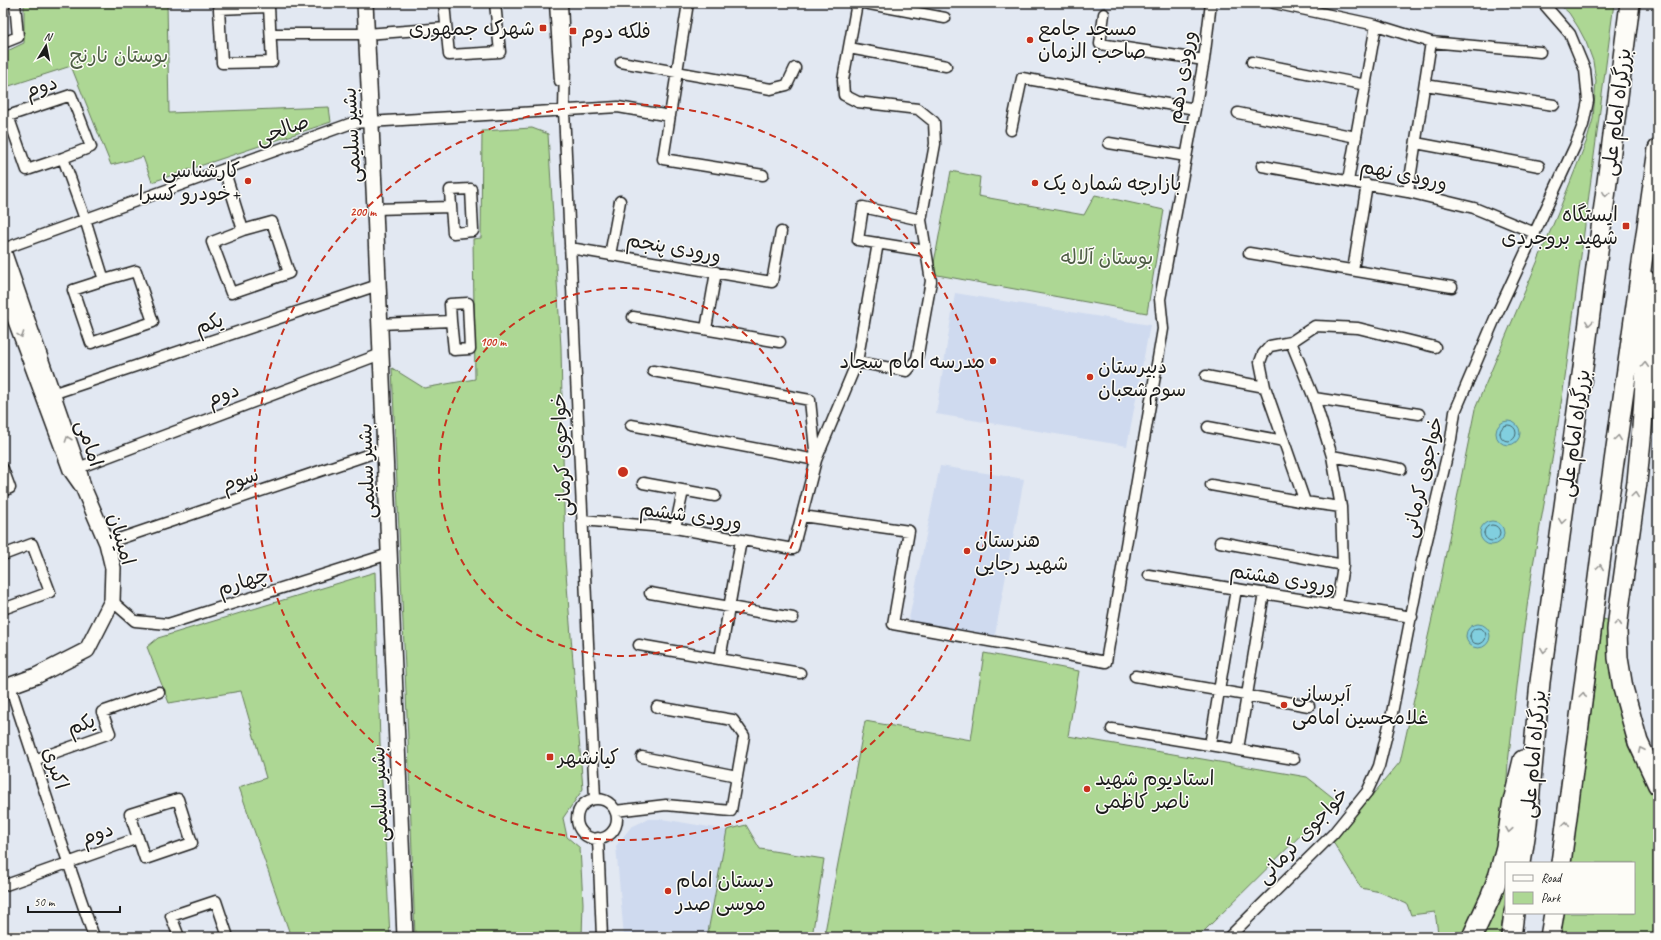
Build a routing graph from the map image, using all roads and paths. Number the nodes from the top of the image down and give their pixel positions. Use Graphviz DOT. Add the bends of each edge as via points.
graph roads {
  1 [pos="15,3"];
  2 [pos="365,3"];
  3 [pos="444,3"];
  4 [pos="494,3"];
  5 [pos="555,3"];
  6 [pos="562,3"];
  7 [pos="688,3"];
  8 [pos="857,3"];
  9 [pos="864,3"];
  10 [pos="1211,3"];
  11 [pos="1274,3"];
  12 [pos="1543,3"];
  13 [pos="1630,3"];
  14 [pos="1104,14"];
  15 [pos="945,18"];
  16 [pos="1376,25"];
  17 [pos="446,28"];
  18 [pos="271,34"];
  19 [pos="366,34"];
  20 [pos="1431,42"];
  21 [pos="3,43"];
  22 [pos="849,48"];
  23 [pos="1540,52"];
  24 [pos="1204,60"];
  25 [pos="621,62"];
  26 [pos="1252,62"];
  27 [pos="946,66"];
  28 [pos="795,68"];
  29 [pos="677,71"];
  30 [pos="1366,84"];
  31 [pos="1425,85"];
  32 [pos="1554,105"];
  33 [pos="1195,109"];
  34 [pos="564,110"];
  35 [pos="1238,113"];
  36 [pos="670,116"];
  37 [pos="371,121"];
  38 [pos="1011,130"];
  39 [pos="1356,137"];
  40 [pos="1109,143"];
  41 [pos="1416,143"];
  42 [pos="1658,150"];
  43 [pos="1186,156"];
  44 [pos="63,158"];
  45 [pos="1262,166"];
  46 [pos="1539,166"];
  47 [pos="224,169"];
  48 [pos="763,176"];
  49 [pos="1348,181"];
  50 [pos="1367,184"];
  51 [pos="1408,192"];
  52 [pos="620,201"];
  53 [pos="451,208"];
  54 [pos="375,209"];
  55 [pos="85,219"];
  56 [pos="922,220"];
  57 [pos="243,230"];
  58 [pos="781,232"];
  59 [pos="1535,233"];
  60 [pos="878,243"];
  61 [pos="570,248"];
  62 [pos="3,250"];
  63 [pos="926,251"];
  64 [pos="1249,253"];
  65 [pos="610,255"];
  66 [pos="1643,260"];
  67 [pos="1353,270"];
  68 [pos="716,272"];
  69 [pos="104,280"];
  70 [pos="378,285"];
  71 [pos="3,286"];
  72 [pos="1452,287"];
  73 [pos="633,317"];
  74 [pos="451,321"];
  75 [pos="380,324"];
  76 [pos="706,329"];
  77 [pos="780,342"];
  78 [pos="1291,342"];
  79 [pos="1434,347"];
  80 [pos="381,354"];
  81 [pos="857,362"];
  82 [pos="653,371"];
  83 [pos="1206,376"];
  84 [pos="1265,386"];
  85 [pos="52,394"];
  86 [pos="1314,398"];
  87 [pos="1419,414"];
  88 [pos="631,425"];
  89 [pos="1208,427"];
  90 [pos="1284,441"];
  91 [pos="385,449"];
  92 [pos="1332,456"];
  93 [pos="816,460"];
  94 [pos="78,468"];
  95 [pos="3,469"];
  96 [pos="1401,469"];
  97 [pos="643,483"];
  98 [pos="1211,485"];
  99 [pos="82,487"];
  100 [pos="683,490"];
  101 [pos="3,491"];
  102 [pos="715,496"];
  103 [pos="1305,502"];
  104 [pos="1341,508"];
  105 [pos="802,516"];
  106 [pos="582,520"];
  107 [pos="675,528"];
  108 [pos="741,540"];
  109 [pos="1220,542"];
  110 [pos="107,543"];
  111 [pos="389,554"];
  112 [pos="3,555"];
  113 [pos="1343,565"];
  114 [pos="1148,575"];
  115 [pos="1236,589"];
  116 [pos="650,593"];
  117 [pos="1264,593"];
  118 [pos="112,601"];
  119 [pos="1337,605"];
  120 [pos="729,607"];
  121 [pos="3,609"];
  122 [pos="1412,617"];
  123 [pos="793,618"];
  124 [pos="639,645"];
  125 [pos="720,659"];
  126 [pos="800,673"];
  127 [pos="1135,676"];
  128 [pos="1540,682"];
  129 [pos="6,687"];
  130 [pos="1219,690"];
  131 [pos="159,692"];
  132 [pos="1247,695"];
  133 [pos="1309,706"];
  134 [pos="657,707"];
  135 [pos="1112,729"];
  136 [pos="1210,745"];
  137 [pos="1238,749"];
  138 [pos="642,757"];
  139 [pos="1294,759"];
  140 [pos="34,760"];
  141 [pos="737,776"];
  142 [pos="1658,785"];
  143 [pos="595,799"];
  144 [pos="615,811"];
  145 [pos="138,838"];
  146 [pos="598,838"];
  147 [pos="68,862"];
  148 [pos="1521,862"];
  149 [pos="1561,862"];
  150 [pos="3,886"];
  151 [pos="1514,914"];
  152 [pos="1554,914"];
  153 [pos="94,937"];
  154 [pos="179,937"];
  155 [pos="228,937"];
  156 [pos="405,937"];
  157 [pos="602,937"];
  158 [pos="1229,937"];
  159 [pos="1472,937"];
  160 [pos="1511,937"];
  161 [pos="1550,937"];
  1 -- 21 [label="street" via="18,37"];
  2 -- 19 [label="main road, بشیر سلیمی"];
  3 -- 17 [label="street"];
  4 -- 17 [label="street" via="500,52 449,55"];
  5 -- 34 [label="street, خواجوی کرمانی" via="558,67"];
  6 -- 34 [label="street, خواجوی کرمانی"];
  7 -- 29 [label="street"];
  8 -- 22 [label="street"];
  9 -- 15 [label="street"];
  10 -- 24 [label="street, ورودی دهم"];
  11 -- 16 [label="street"];
  12 -- 59 [label="street, خواجوی کرمانی" via="1570,34 1585,70 1588,101 1575,146"];
  13 -- 128 [label="highway, بزرگراه امام علی, one-way"];
  14 -- 24 [label="street" via="1100,44"];
  16 -- 20 [label="street"];
  16 -- 30 [label="street"];
  17 -- 19 [label="street"];
  18 -- 18 [label="street" via="269,7 219,9 222,64 272,62"];
  18 -- 19 [label="street"];
  19 -- 37 [label="main road, بشیر سلیمی"];
  20 -- 23 [label="street"];
  20 -- 31 [label="street"];
  22 -- 27 [label="street"];
  22 -- 56 [label="street" via="843,80 844,95 858,102 918,109 934,122 935,144"];
  24 -- 33 [label="street, ورودی دهم"];
  25 -- 29 [label="street"];
  26 -- 30 [label="street"];
  28 -- 29 [label="street" via="787,84 771,89"];
  29 -- 36 [label="street"];
  30 -- 39 [label="street"];
  31 -- 32 [label="street"];
  31 -- 41 [label="street"];
  33 -- 38 [label="street" via="1022,78"];
  33 -- 43 [label="street, ورودی دهم"];
  34 -- 36 [label="street, صالحی" via="618,107"];
  34 -- 37 [label="street, صالحی"];
  34 -- 61 [label="street, خواجوی کرمانی"];
  35 -- 39 [label="street"];
  36 -- 48 [label="street" via="663,159"];
  37 -- 47 [label="street, صالحی" via="352,123"];
  37 -- 54 [label="main road, بشیر سلیمی"];
  39 -- 49 [label="street"];
  40 -- 43 [label="street"];
  41 -- 46 [label="street"];
  41 -- 51 [label="street"];
  42 -- 66 [label="highway, بزرگراه امام علی"];
  43 -- 105 [label="street, ورودی دهم" via="1160,299 1163,329 1106,662 893,624 909,531"];
  44 -- 44 [label="street, دوم" via="27,170 8,116 71,95 91,147"];
  44 -- 55 [label="street"];
  45 -- 49 [label="street, ورودی نهم"];
  47 -- 55 [label="street, صالحی"];
  47 -- 57 [label="street"];
  49 -- 50 [label="street, ورودی نهم"];
  50 -- 51 [label="street, ورودی نهم"];
  50 -- 67 [label="street"];
  51 -- 59 [label="street, ورودی نهم" via="1474,208"];
  52 -- 65 [label="street"];
  53 -- 53 [label="street" via="450,190 471,189 473,231 453,233"];
  53 -- 54 [label="street"];
  54 -- 70 [label="main road, بشیر سلیمی"];
  55 -- 62 [label="street, صالحی"];
  55 -- 69 [label="street"];
  56 -- 60 [label="street" via="863,207 858,240"];
  56 -- 63 [label="street"];
  57 -- 57 [label="street" via="272,222 289,273 232,293 212,242"];
  58 -- 68 [label="street, ورودی پنجم" via="772,282"];
  59 -- 122 [label="street, خواجوی کرمانی" via="1455,412"];
  60 -- 63 [label="street"];
  60 -- 81 [label="street"];
  61 -- 65 [label="street, ورودی پنجم"];
  61 -- 106 [label="street, خواجوی کرمانی"];
  62 -- 85 [label="main road, امامی"];
  63 -- 81 [label="street" via="931,281 917,359 907,371"];
  64 -- 67 [label="street"];
  65 -- 68 [label="street, ورودی پنجم"];
  142 -- 66 [label="highway, one-way" via="1638,742 1623,688 1617,630 1637,482 1650,308"];
  149 -- 66 [label="highway, بزرگراه امام علی, one-way"];
  67 -- 72 [label="street"];
  68 -- 76 [label="street"];
  69 -- 69 [label="street" via="73,290 91,343 153,322 136,271"];
  70 -- 75 [label="main road, بشیر سلیمی"];
  70 -- 85 [label="street, یکم"];
  71 -- 99 [label="main road, امامی, one-way" via="70,470"];
  73 -- 76 [label="street"];
  74 -- 74 [label="street" via="450,304 468,303 470,349 454,350"];
  74 -- 75 [label="street"];
  75 -- 80 [label="main road, بشیر سلیمی"];
  76 -- 77 [label="street"];
  78 -- 79 [label="street" via="1315,326 1358,328"];
  78 -- 84 [label="street" via="1270,346 1263,354 1260,362"];
  78 -- 86 [label="street"];
  80 -- 91 [label="main road, بشیر سلیمی"];
  80 -- 94 [label="street, دوم"];
  81 -- 93 [label="street"];
  82 -- 93 [label="street" via="810,400"];
  83 -- 84 [label="street"];
  84 -- 90 [label="street"];
  94 -- 85 [label="main road, امامی, one-way"];
  86 -- 87 [label="street"];
  86 -- 92 [label="street"];
  88 -- 93 [label="street"];
  89 -- 90 [label="street"];
  90 -- 103 [label="street"];
  91 -- 110 [label="street, سوم"];
  91 -- 111 [label="main road, بشیر سلیمی"];
  92 -- 96 [label="street"];
  92 -- 104 [label="street"];
  93 -- 105 [label="street"];
  94 -- 99 [label="main road, امامی"];
  95 -- 101 [label="street" via="10,488"];
  97 -- 100 [label="street"];
  98 -- 103 [label="street"];
  99 -- 110 [label="main road, امینیان"];
  100 -- 102 [label="street"];
  100 -- 107 [label="street"];
  103 -- 104 [label="street"];
  104 -- 113 [label="street"];
  105 -- 108 [label="street, ورودی ششم" via="793,549"];
  106 -- 107 [label="street, ورودی ششم"];
  106 -- 143 [label="street, خواجوی کرمانی"];
  107 -- 108 [label="street, ورودی ششم"];
  108 -- 120 [label="street"];
  109 -- 113 [label="street"];
  110 -- 118 [label="main road, امینیان" via="114,568"];
  111 -- 118 [label="street, چهارم" via="168,624 135,621"];
  111 -- 156 [label="main road, بشیر سلیمی"];
  112 -- 121 [label="street" via="32,544 50,592"];
  113 -- 119 [label="street"];
  114 -- 115 [label="street, ورودی هشتم"];
  115 -- 117 [label="street, ورودی هشتم"];
  115 -- 130 [label="street"];
  116 -- 120 [label="street"];
  117 -- 119 [label="street, ورودی هشتم"];
  117 -- 132 [label="street"];
  118 -- 129 [label="main road, امینیان" via="87,650 36,676"];
  119 -- 122 [label="street, ورودی هشتم"];
  120 -- 123 [label="street"];
  120 -- 125 [label="street"];
  122 -- 158 [label="street, خواجوی کرمانی" via="1379,766 1367,792 1333,834"];
  124 -- 125 [label="street"];
  125 -- 126 [label="street"];
  127 -- 130 [label="street"];
  128 -- 148 [label="highway, بزرگراه امام علی"];
  128 -- 159 [label="highway, one-way" via="1499,874"];
  129 -- 140 [label="street, اکبری"];
  130 -- 132 [label="street"];
  130 -- 136 [label="street"];
  131 -- 140 [label="street, یکم" via="102,712 110,733"];
  132 -- 133 [label="street"];
  132 -- 137 [label="street"];
  134 -- 141 [label="street" via="734,720 744,736"];
  135 -- 136 [label="street"];
  136 -- 137 [label="street"];
  137 -- 139 [label="street"];
  138 -- 141 [label="street"];
  140 -- 147 [label="street, اکبری"];
  141 -- 144 [label="street" via="731,811 666,805"];
  143 -- 144 [label="street" via="607,802"];
  143 -- 146 [label="street" via="589,800 580,808 577,820 578,826 586,835"];
  144 -- 146 [label="street" via="614,829 604,837"];
  145 -- 145 [label="street" via="130,814 178,799 192,843 145,859"];
  145 -- 147 [label="street, دوم"];
  146 -- 157 [label="street"];
  147 -- 150 [label="street"];
  147 -- 153 [label="street, اکبری"];
  151 -- 160 [label="highway"];
  152 -- 161 [label="highway"];
  154 -- 155 [label="street" via="171,916 216,901"];
}
